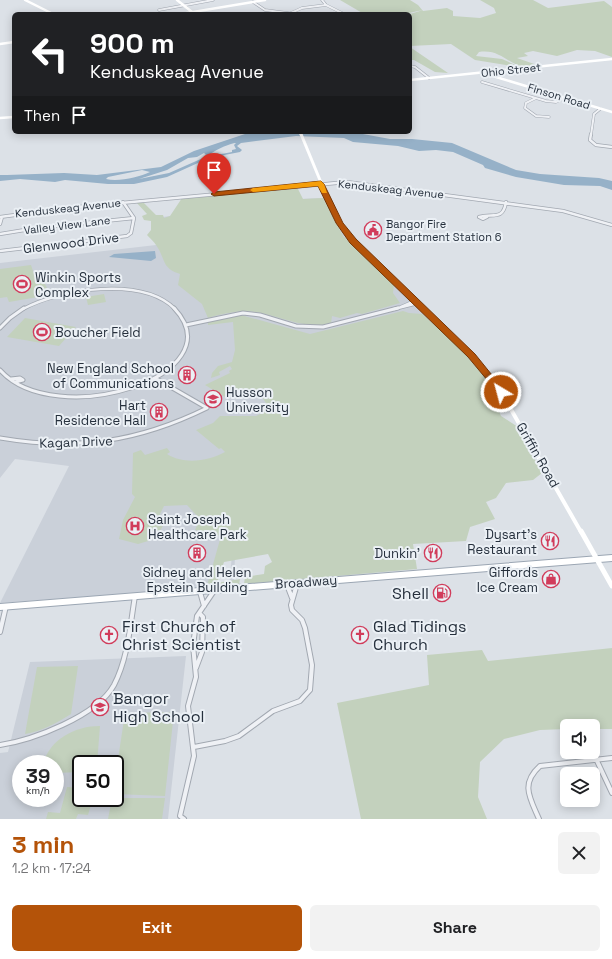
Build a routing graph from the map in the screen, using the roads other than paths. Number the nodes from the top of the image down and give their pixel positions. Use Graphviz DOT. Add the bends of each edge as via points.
graph roads {
  1 [pos="25,0"];
  2 [pos="29,0"];
  3 [pos="177,0"];
  4 [pos="213,0"];
  5 [pos="265,0"];
  6 [pos="322,0"];
  7 [pos="253,2"];
  8 [pos="326,5"];
  9 [pos="184,6"];
  10 [pos="159,10"];
  11 [pos="49,12"];
  12 [pos="54,12"];
  13 [pos="192,12"];
  14 [pos="198,12"];
  15 [pos="282,12"];
  16 [pos="293,12"];
  17 [pos="340,12"];
  18 [pos="12,42"];
  19 [pos="0,44"];
  20 [pos="612,59"];
  21 [pos="412,66"];
  22 [pos="483,73"];
  23 [pos="430,78"];
  24 [pos="412,80"];
  25 [pos="482,82"];
  26 [pos="536,98"];
  27 [pos="565,98"];
  28 [pos="600,109"];
  29 [pos="612,112"];
  30 [pos="12,117"];
  31 [pos="0,118"];
  32 [pos="549,118"];
  33 [pos="301,134"];
  34 [pos="612,146"];
  35 [pos="321,184"];
  36 [pos="123,202"];
  37 [pos="506,202"];
  38 [pos="1,217"];
  39 [pos="487,217"];
  40 [pos="134,218"];
  41 [pos="0,224"];
  42 [pos="612,225"];
  43 [pos="0,234"];
  44 [pos="0,251"];
  45 [pos="417,302"];
  46 [pos="186,325"];
  47 [pos="0,328"];
  48 [pos="0,370"];
  49 [pos="155,378"];
  50 [pos="11,379"];
  51 [pos="15,382"];
  52 [pos="0,438"];
  53 [pos="612,558"];
  54 [pos="597,559"];
  55 [pos="297,582"];
  56 [pos="287,583"];
  57 [pos="612,586"];
  58 [pos="214,590"];
  59 [pos="200,592"];
  60 [pos="135,596"];
  61 [pos="292,598"];
  62 [pos="3,606"];
  63 [pos="204,606"];
  64 [pos="200,614"];
  65 [pos="0,632"];
  66 [pos="196,668"];
  67 [pos="0,745"];
  68 [pos="194,747"];
  69 [pos="612,758"];
  70 [pos="597,761"];
  71 [pos="612,793"];
  72 [pos="184,819"];
  73 [pos="539,819"];
  1 -- 11 [label="main road"];
  2 -- 12 [label="main road"];
  3 -- 9 [label="main road"];
  4 -- 9 [label="street"];
  5 -- 7 [label="main road"];
  6 -- 8 [label="street"];
  7 -- 14 [label="main road"];
  7 -- 15 [label="street" via="265,10"];
  8 -- 16 [label="street" via="302,8"];
  8 -- 17 [label="street"];
  9 -- 10 [label="street"];
  9 -- 13 [label="main road"];
  18 -- 19 [label="main road"];
  20 -- 22 [label="main road, Ohio Street"];
  21 -- 23 [label="street"];
  22 -- 23 [label="main road, Ohio Street"];
  22 -- 27 [label="main road, Finson Road"];
  23 -- 24 [label="main road, Ohio Street"];
  25 -- 26 [label="street"];
  26 -- 27 [label="street" via="552,102"];
  26 -- 32 [label="street" via="526,102 525,108 536,116"];
  27 -- 28 [label="main road, Finson Road"];
  28 -- 29 [label="main road, Finson Road"];
  28 -- 34 [label="street" via="594,114 590,140 596,145"];
  30 -- 31 [label="main road"];
  33 -- 35 [label="main road, Griffin Road"];
  35 -- 36 [label="street, Kenduskeag Avenue"];
  35 -- 37 [label="street, Kenduskeag Avenue" via="346,182"];
  35 -- 45 [label="main road, Griffin Road" via="340,223 353,241"];
  36 -- 38 [label="street, Kenduskeag Avenue"];
  36 -- 40 [label="street"];
  37 -- 39 [label="street" via="501,212"];
  37 -- 42 [label="street, Kenduskeag Avenue" via="563,211"];
  38 -- 41 [label="street"];
  40 -- 43 [label="street, Valley View Lane"];
  40 -- 44 [label="street, Glenwood Drive" via="131,233 120,238"];
  45 -- 46 [label="street" via="323,327 296,326 260,315 243,313"];
  45 -- 54 [label="main road, Griffin Road" via="472,356 501,392"];
  46 -- 47 [label="street" via="179,313 158,299 130,291 98,289 42,300 16,314"];
  46 -- 49 [label="street" via="188,339 183,353 172,366"];
  48 -- 50 [label="street"];
  49 -- 51 [label="street" via="120,391 75,397 43,394 21,387"];
  49 -- 52 [label="street, Kagan Drive" via="207,408 162,429 102,443 22,443"];
  50 -- 51 [label="street"];
  50 -- 51 [label="street" via="22,380"];
  53 -- 54 [label="main road, Broadway"];
  54 -- 55 [label="main road, Broadway"];
  54 -- 57 [label="main road, Griffin Road"];
  55 -- 56 [label="main road, Broadway"];
  55 -- 61 [label="street"];
  56 -- 58 [label="main road, Broadway"];
  56 -- 61 [label="street"];
  58 -- 59 [label="main road, Broadway"];
  58 -- 63 [label="street"];
  59 -- 60 [label="main road, Broadway"];
  59 -- 63 [label="street"];
  60 -- 62 [label="main road, Broadway"];
  60 -- 67 [label="street" via="122,667 114,687 97,703 62,727 31,739"];
  61 -- 68 [label="street" via="292,610 302,620 305,628 312,664 310,690 300,701 273,711 239,736"];
  62 -- 65 [label="street"];
  63 -- 64 [label="street"];
  64 -- 66 [label="street" via="203,617 202,646"];
  64 -- 66 [label="street" via="197,616 192,655"];
  66 -- 68 [label="street" via="188,706"];
  68 -- 72 [label="street" via="193,767 180,816"];
  69 -- 70 [label="street"];
  70 -- 71 [label="street"];
  70 -- 73 [label="street" via="540,766 535,770 528,784"];
}
